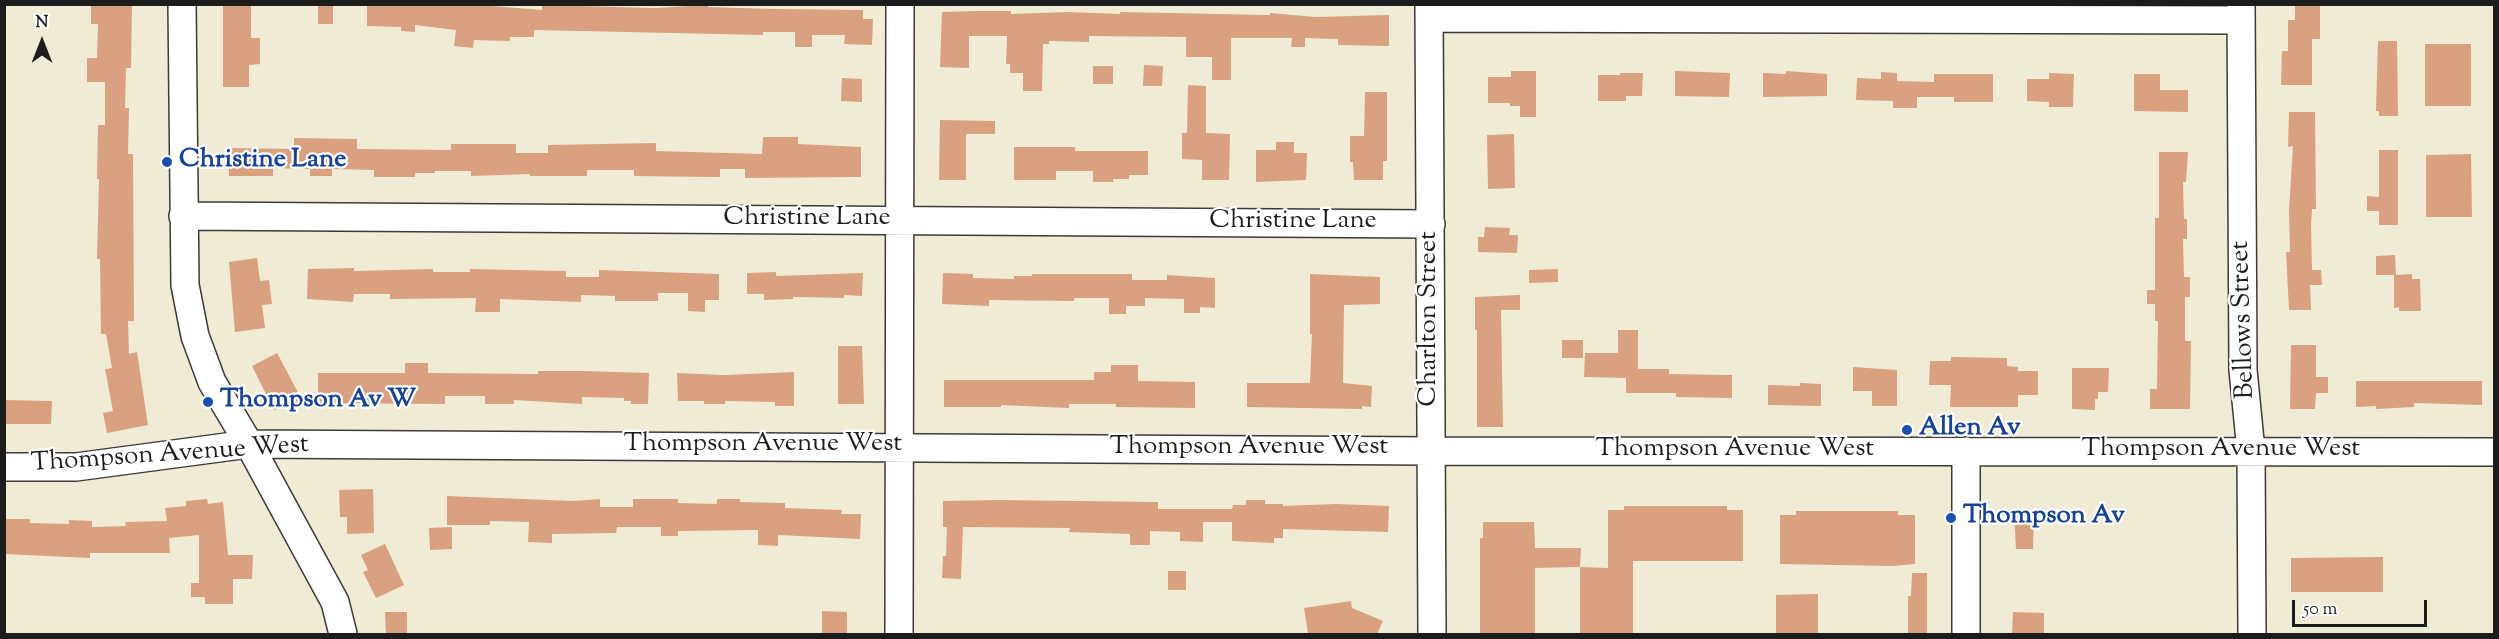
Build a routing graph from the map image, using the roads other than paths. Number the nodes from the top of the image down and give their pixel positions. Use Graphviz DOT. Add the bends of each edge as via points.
graph roads {
  1 [pos="182,4"];
  2 [pos="900,4"];
  3 [pos="1430,11"];
  4 [pos="2241,12"];
  5 [pos="183,216"];
  6 [pos="900,220"];
  7 [pos="1431,224"];
  8 [pos="249,444"];
  9 [pos="899,447"];
  10 [pos="1432,451"];
  11 [pos="1965,451"];
  12 [pos="2252,451"];
  13 [pos="2494,452"];
  14 [pos="4,467"];
  15 [pos="343,634"];
  16 [pos="899,634"];
  17 [pos="1432,634"];
  18 [pos="1966,634"];
  19 [pos="2252,634"];
  1 -- 5 [label="street"];
  2 -- 6 [label="street"];
  3 -- 4 [label="street"];
  3 -- 7 [label="street, Charlton Street"];
  4 -- 12 [label="street, Bellows Street" via="2243,370"];
  5 -- 6 [label="street, Christine Lane"];
  5 -- 8 [label="street" via="184,285 195,336 212,382"];
  6 -- 7 [label="street, Christine Lane"];
  6 -- 9 [label="street"];
  7 -- 10 [label="street, Charlton Street"];
  8 -- 9 [label="street, Thompson Avenue West"];
  8 -- 14 [label="street, Thompson Avenue West" via="75,467"];
  8 -- 15 [label="street" via="335,602"];
  9 -- 10 [label="street, Thompson Avenue West"];
  9 -- 16 [label="street"];
  10 -- 11 [label="street, Thompson Avenue West"];
  10 -- 17 [label="street, Charlton Street"];
  11 -- 12 [label="street, Thompson Avenue West"];
  11 -- 18 [label="street"];
  12 -- 13 [label="street, Thompson Avenue West"];
  12 -- 19 [label="street, Bellows Street"];
}
